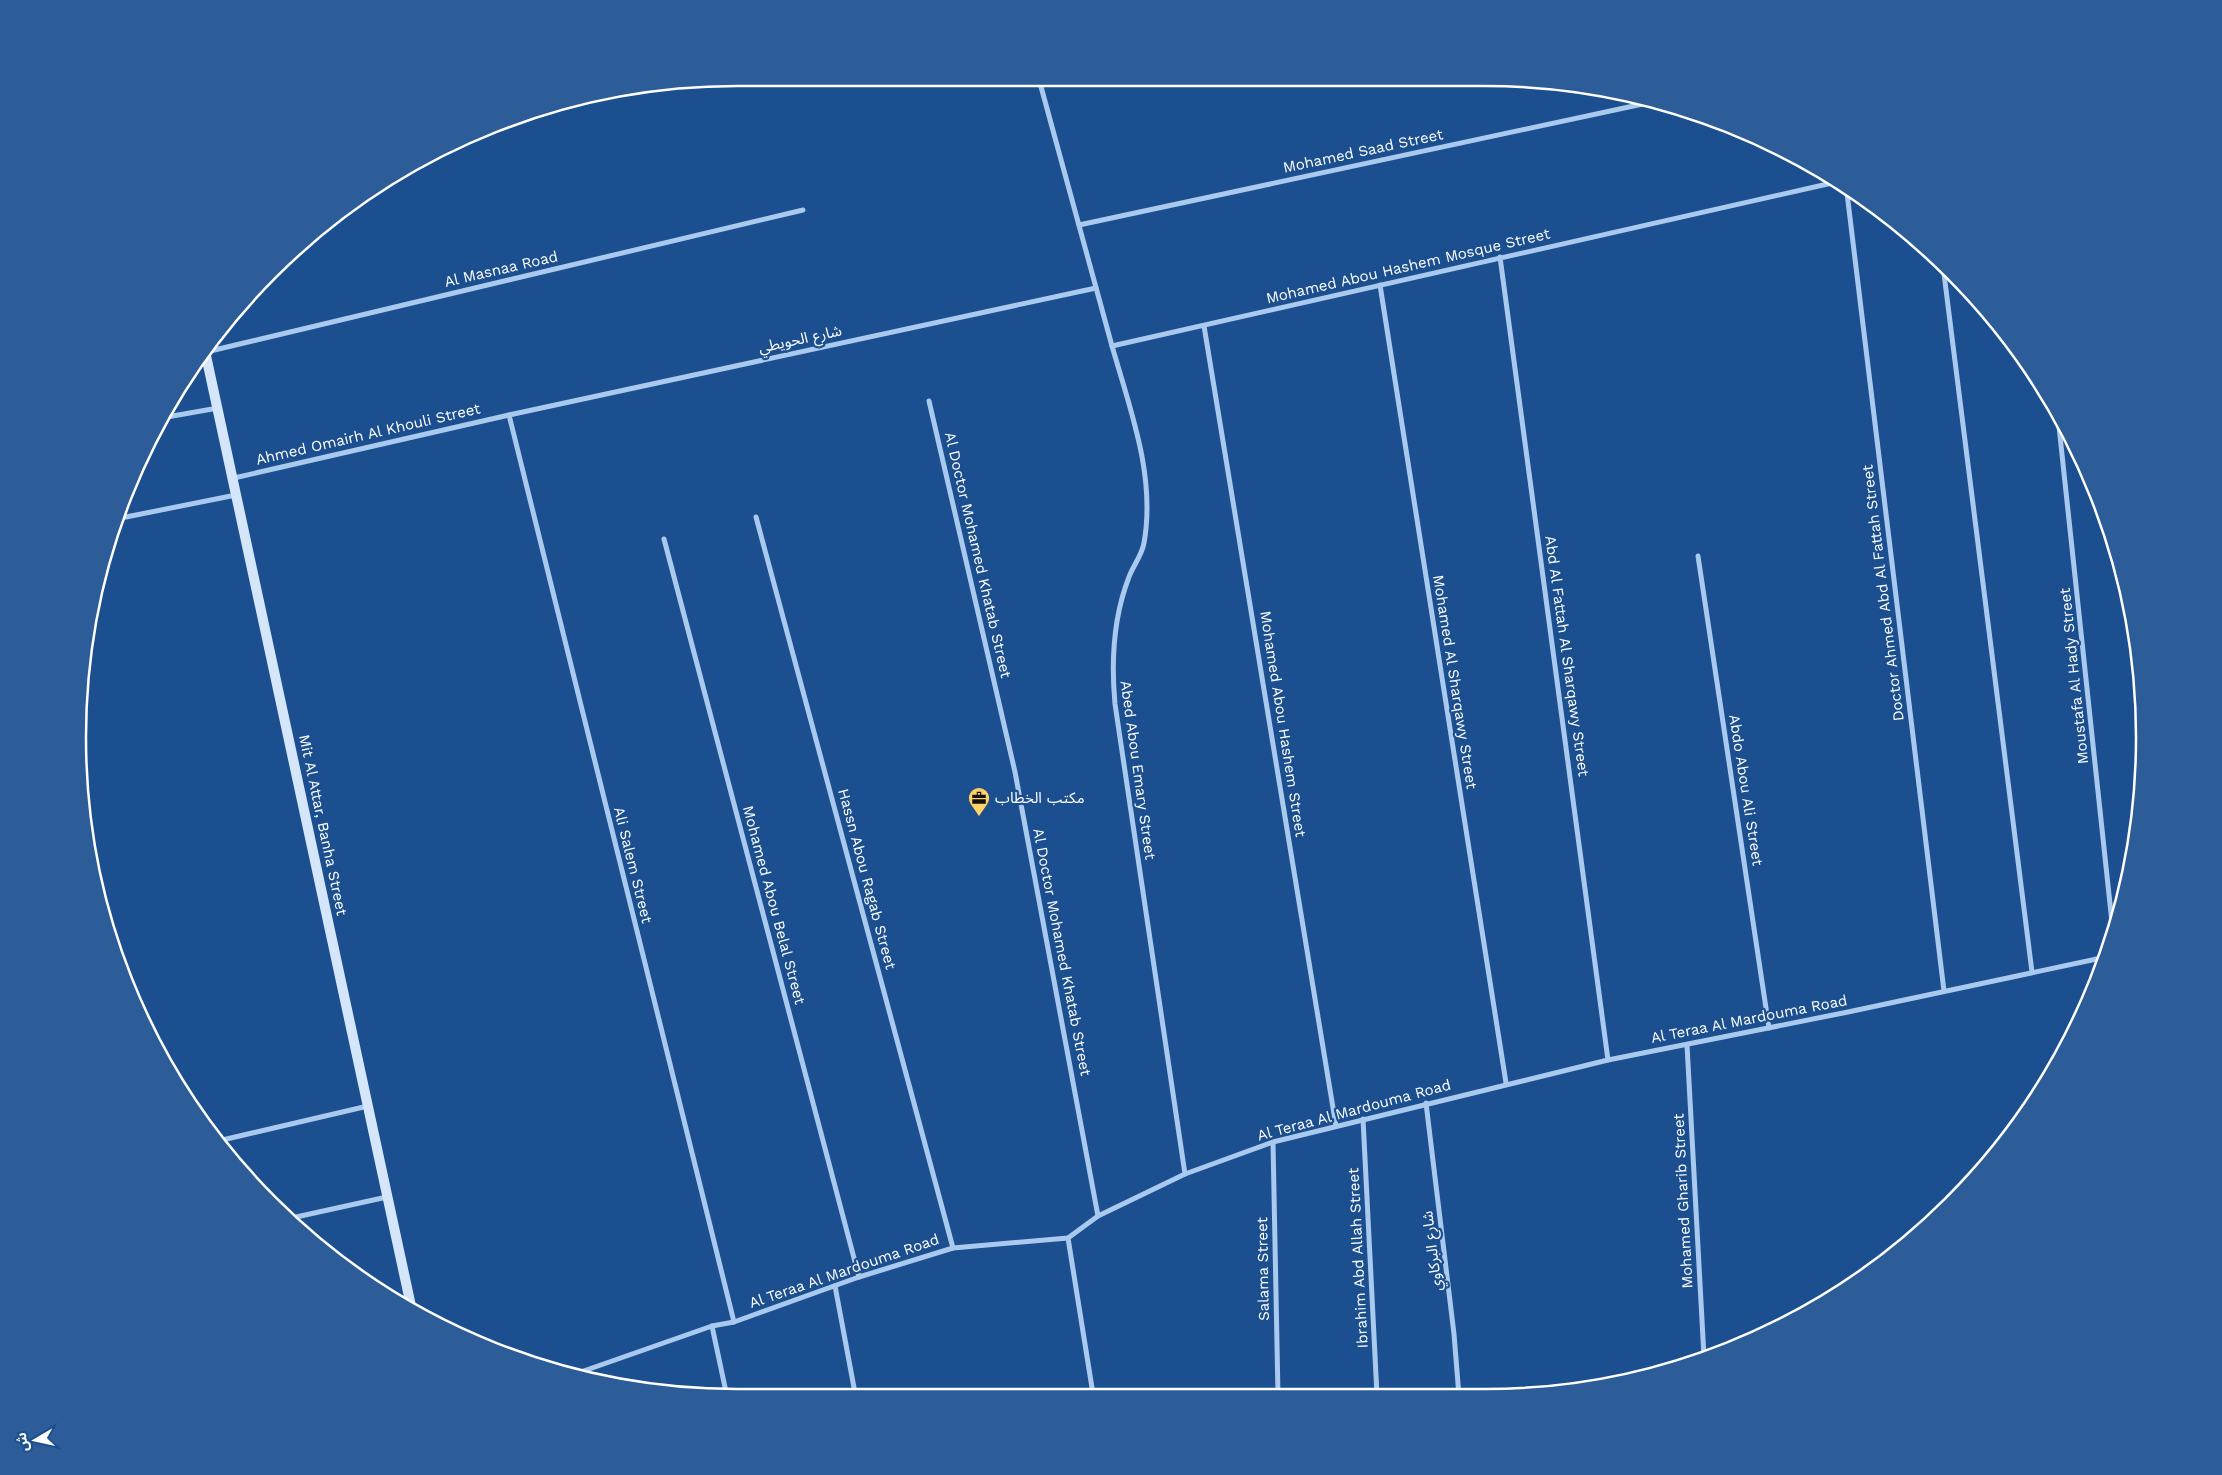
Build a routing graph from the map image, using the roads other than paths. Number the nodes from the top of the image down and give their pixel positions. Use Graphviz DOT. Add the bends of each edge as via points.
graph roads {
  1 [pos="1041,86"];
  2 [pos="1639,105"];
  3 [pos="1827,184"];
  4 [pos="1847,197"];
  5 [pos="803,210"];
  6 [pos="1079,225"];
  7 [pos="1500,257"];
  8 [pos="1944,276"];
  9 [pos="1380,285"];
  10 [pos="1096,288"];
  11 [pos="1204,326"];
  12 [pos="1112,346"];
  13 [pos="215,350"];
  14 [pos="207,361"];
  15 [pos="930,402"];
  16 [pos="218,408"];
  17 [pos="509,415"];
  18 [pos="172,416"];
  19 [pos="2060,433"];
  20 [pos="234,478"];
  21 [pos="237,495"];
  22 [pos="125,517"];
  23 [pos="756,517"];
  24 [pos="664,539"];
  25 [pos="1698,556"];
  26 [pos="2112,913"];
  27 [pos="2097,958"];
  28 [pos="2032,972"];
  29 [pos="1944,991"];
  30 [pos="1769,1028"];
  31 [pos="1687,1045"];
  32 [pos="1608,1060"];
  33 [pos="1506,1083"];
  34 [pos="1426,1103"];
  35 [pos="368,1106"];
  36 [pos="1363,1119"];
  37 [pos="1336,1126"];
  38 [pos="225,1139"];
  39 [pos="1272,1142"];
  40 [pos="1185,1174"];
  41 [pos="388,1197"];
  42 [pos="1098,1216"];
  43 [pos="297,1217"];
  44 [pos="1068,1238"];
  45 [pos="953,1248"];
  46 [pos="859,1277"];
  47 [pos="835,1286"];
  48 [pos="410,1300"];
  49 [pos="734,1322"];
  50 [pos="712,1326"];
  51 [pos="1704,1350"];
  52 [pos="585,1371"];
  53 [pos="725,1388"];
  54 [pos="854,1389"];
  55 [pos="1091,1389"];
  56 [pos="1278,1389"];
  57 [pos="1377,1389"];
  58 [pos="1458,1389"];
  1 -- 6 [label="street"];
  2 -- 6 [label="street, Mohamed Saad Street"];
  3 -- 7 [label="street, Mohamed Abou Hashem Mosque Street"];
  4 -- 29 [label="street, Doctor Ahmed Abd Al Fattah Street"];
  5 -- 13 [label="street, Al Masnaa Road"];
  6 -- 10 [label="street"];
  7 -- 9 [label="street, Mohamed Abou Hashem Mosque Street"];
  7 -- 32 [label="street, Abd Al Fattah Al Sharqawy Street"];
  8 -- 28 [label="street"];
  9 -- 11 [label="street, Mohamed Abou Hashem Mosque Street"];
  9 -- 33 [label="street, Mohamed Al Sharqawy Street"];
  10 -- 12 [label="street"];
  10 -- 17 [label="street, شارع الحويطي"];
  11 -- 12 [label="street, Mohamed Abou Hashem Mosque Street"];
  11 -- 37 [label="street, Mohamed Abou Hashem Street"];
  12 -- 40 [label="street, Abed Abou Emary Street" via="1139,446 1147,495 1144,545 1129,577 1117,618 1112,664 1114,704"];
  14 -- 16 [label="main road, Mit Al Attar, Banha Street"];
  15 -- 42 [label="street, Al Doctor Mohamed Khatab Street" via="1015,772"];
  16 -- 18 [label="street"];
  16 -- 20 [label="main road, Mit Al Attar, Banha Street"];
  17 -- 20 [label="street, Ahmed Omairh Al Khouli Street"];
  17 -- 49 [label="street, Ali Salem Street"];
  19 -- 26 [label="street, Moustafa Al Hady Street"];
  20 -- 21 [label="main road, Mit Al Attar, Banha Street"];
  21 -- 22 [label="street"];
  21 -- 35 [label="main road, Mit Al Attar, Banha Street"];
  23 -- 45 [label="street, Hassn Abou Ragab Street"];
  24 -- 46 [label="street, Mohamed Abou Belal Street"];
  25 -- 30 [label="street, Abdo Abou Ali Street"];
  27 -- 28 [label="street, Al Teraa Al Mardouma Road"];
  28 -- 29 [label="street, Al Teraa Al Mardouma Road"];
  29 -- 30 [label="street, Al Teraa Al Mardouma Road"];
  30 -- 31 [label="street, Al Teraa Al Mardouma Road"];
  31 -- 32 [label="street, Al Teraa Al Mardouma Road"];
  31 -- 51 [label="street, Mohamed Gharib Street"];
  32 -- 33 [label="street, Al Teraa Al Mardouma Road"];
  33 -- 34 [label="street, Al Teraa Al Mardouma Road"];
  34 -- 36 [label="street, Al Teraa Al Mardouma Road"];
  34 -- 58 [label="street, شارع البركاوي"];
  35 -- 38 [label="street"];
  35 -- 41 [label="main road, Mit Al Attar, Banha Street"];
  36 -- 37 [label="street, Al Teraa Al Mardouma Road"];
  36 -- 57 [label="street, Ibrahim Abd Allah Street"];
  37 -- 39 [label="street, Al Teraa Al Mardouma Road"];
  39 -- 40 [label="street, Al Teraa Al Mardouma Road"];
  39 -- 56 [label="street, Salama Street"];
  40 -- 42 [label="street, Al Teraa Al Mardouma Road"];
  41 -- 43 [label="street"];
  41 -- 48 [label="main road, Mit Al Attar, Banha Street"];
  42 -- 44 [label="street, Al Teraa Al Mardouma Road"];
  44 -- 45 [label="street, Al Teraa Al Mardouma Road"];
  44 -- 55 [label="street"];
  45 -- 46 [label="street, Al Teraa Al Mardouma Road"];
  46 -- 47 [label="street, Al Teraa Al Mardouma Road"];
  47 -- 49 [label="street, Al Teraa Al Mardouma Road"];
  47 -- 54 [label="street"];
  49 -- 50 [label="street, Al Teraa Al Mardouma Road"];
  50 -- 52 [label="street, Al Teraa Al Mardouma Road"];
  50 -- 53 [label="street"];
}
